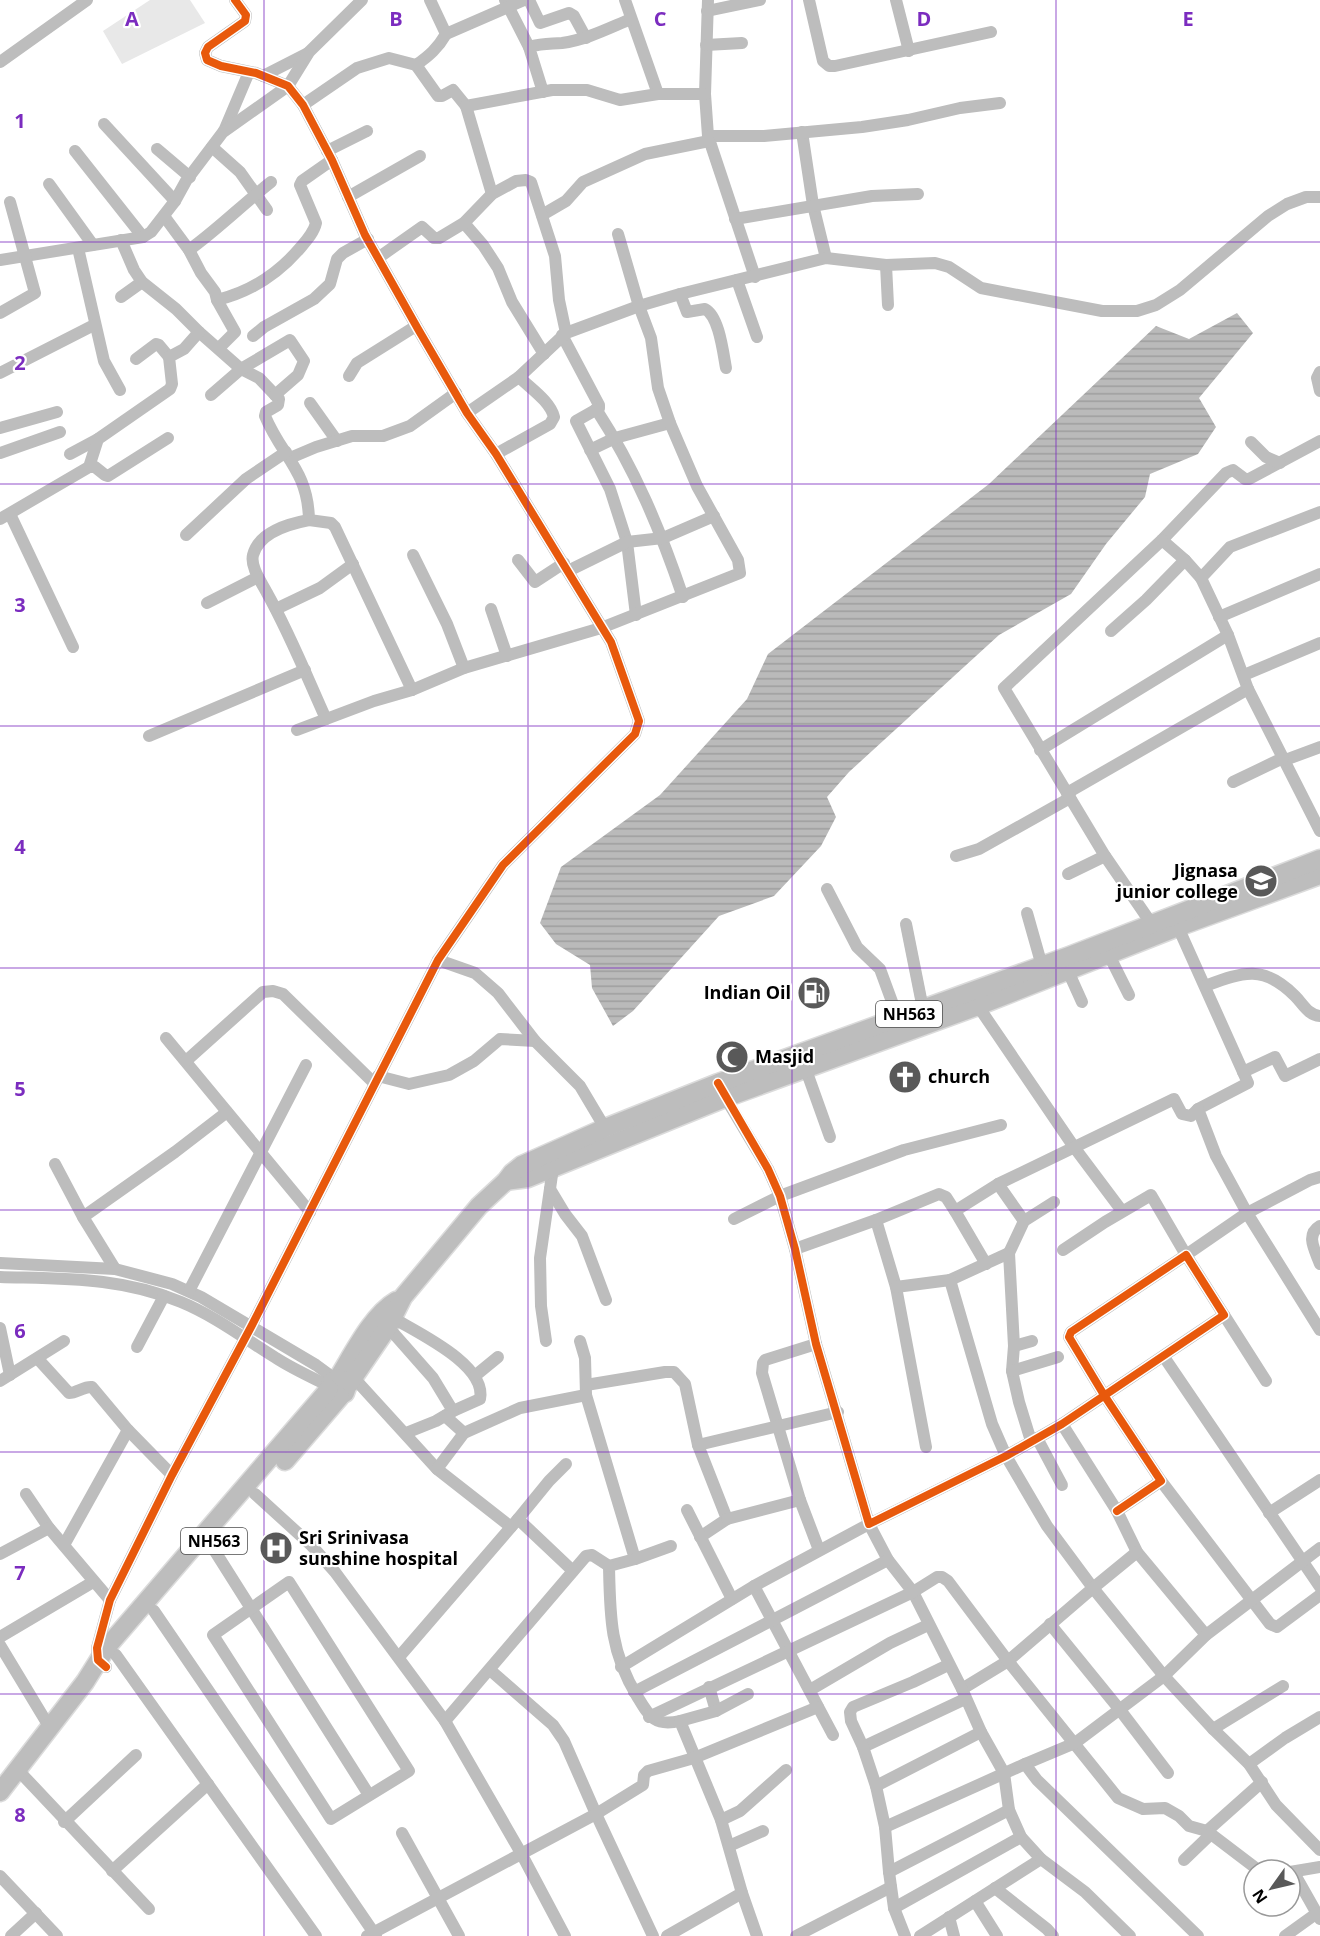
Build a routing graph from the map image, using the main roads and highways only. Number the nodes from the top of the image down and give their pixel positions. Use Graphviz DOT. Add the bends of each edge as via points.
graph roads {
  1 [pos="1320,859"];
  2 [pos="1320,875"];
  3 [pos="1264,888"];
  4 [pos="721,1090"];
  5 [pos="506,1181"];
  6 [pos="403,1297"];
  7 [pos="339,1385"];
  8 [pos="107,1660"];
  9 [pos="0,1792"];
  1 -- 3 [label="highway, NH563"];
  2 -- 3 [label="highway, NH563"];
  3 -- 4 [label="highway, NH563" via="1151,923 898,1018"];
  3 -- 4 [label="highway, NH563" via="1110,956 978,1006 805,1067"];
  4 -- 5 [label="highway, NH563" via="553,1168"];
  4 -- 5 [label="highway, NH563" via="605,1128 522,1165"];
  5 -- 6 [label="highway, NH563" via="479,1206"];
  6 -- 7 [label="highway, NH563" via="390,1323"];
  6 -- 7 [label="highway, NH563" via="390,1305 363,1337"];
  7 -- 8 [label="highway, NH563" via="255,1494"];
  7 -- 8 [label="highway, NH563" via="142,1606"];
  8 -- 9 [label="highway, NH563" via="85,1682"];
}
